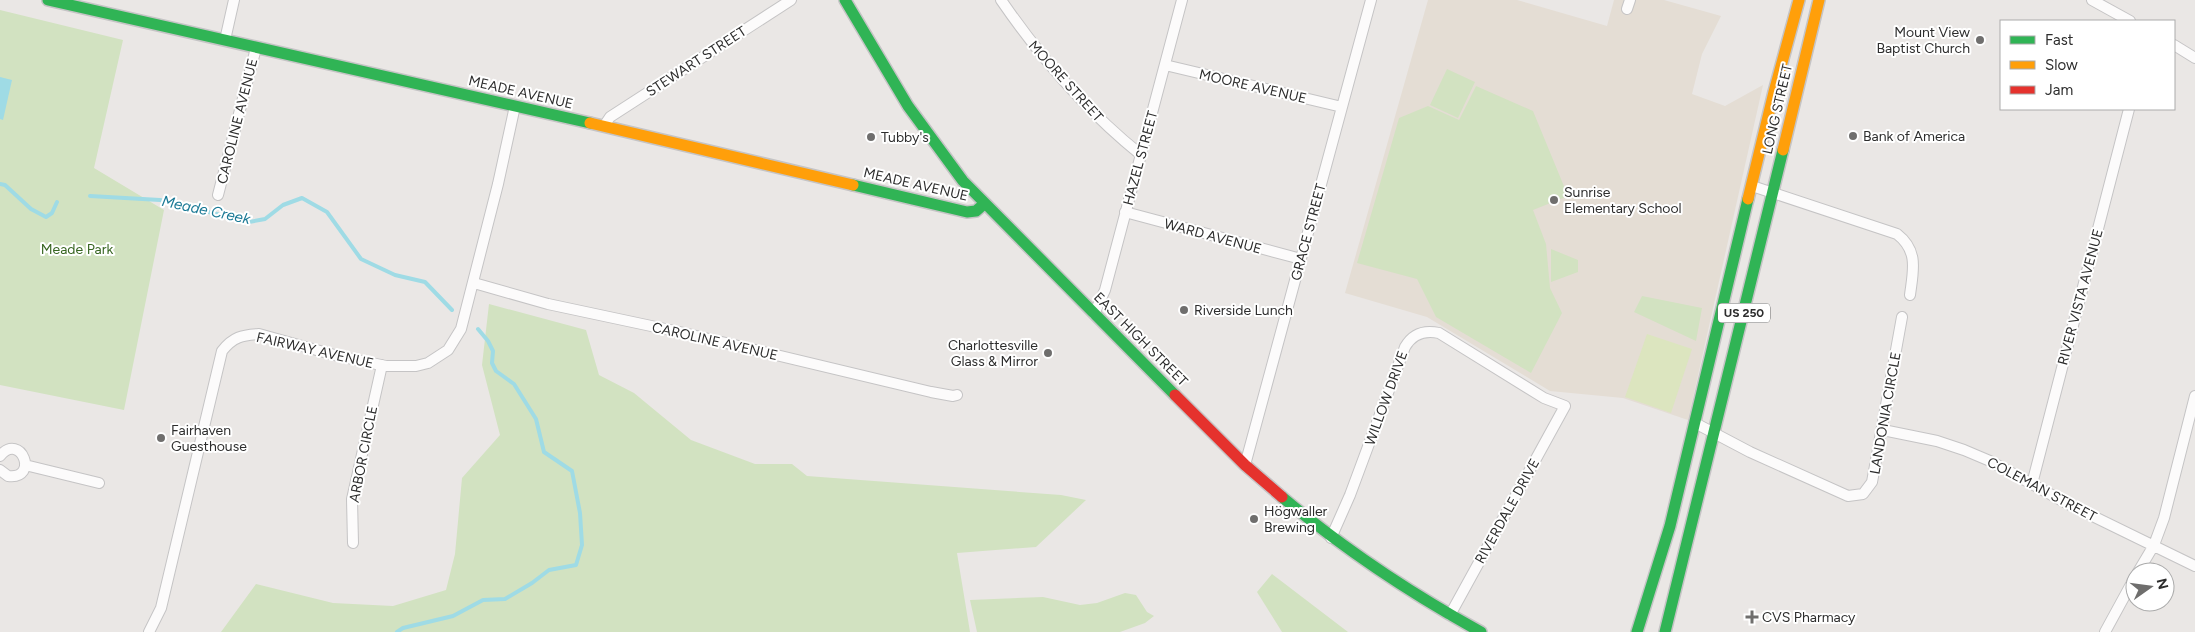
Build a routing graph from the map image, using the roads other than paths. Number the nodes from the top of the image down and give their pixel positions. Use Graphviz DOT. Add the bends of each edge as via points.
graph roads {
  1 [pos="48,0"];
  2 [pos="234,0"];
  3 [pos="791,0"];
  4 [pos="845,0"];
  5 [pos="1001,0"];
  6 [pos="1182,0"];
  7 [pos="1371,0"];
  8 [pos="1797,0"];
  9 [pos="1819,0"];
  10 [pos="1829,0"];
  11 [pos="2092,0"];
  12 [pos="2128,20"];
  13 [pos="1810,33"];
  14 [pos="225,40"];
  15 [pos="2175,46"];
  16 [pos="256,48"];
  17 [pos="2195,58"];
  18 [pos="1165,65"];
  19 [pos="515,106"];
  20 [pos="1342,107"];
  21 [pos="2129,110"];
  22 [pos="604,126"];
  23 [pos="1140,154"];
  24 [pos="1752,186"];
  25 [pos="1773,193"];
  26 [pos="218,195"];
  27 [pos="984,204"];
  28 [pos="1125,212"];
  29 [pos="1301,259"];
  30 [pos="474,283"];
  31 [pos="1910,295"];
  32 [pos="1094,314"];
  33 [pos="1902,317"];
  34 [pos="382,365"];
  35 [pos="957,395"];
  36 [pos="2195,396"];
  37 [pos="1565,406"];
  38 [pos="1695,423"];
  39 [pos="1883,430"];
  40 [pos="1715,434"];
  41 [pos="0,456"];
  42 [pos="1245,465"];
  43 [pos="25,466"];
  44 [pos="0,470"];
  45 [pos="99,483"];
  46 [pos="2032,484"];
  47 [pos="1331,538"];
  48 [pos="353,543"];
  49 [pos="2154,545"];
  50 [pos="2144,562"];
  51 [pos="2195,566"];
  52 [pos="2125,595"];
  53 [pos="1450,615"];
  54 [pos="149,632"];
  55 [pos="1481,632"];
  56 [pos="1638,632"];
  57 [pos="1665,632"];
  58 [pos="2104,632"];
  1 -- 14 [label="main road, MEADE AVENUE"];
  2 -- 14 [label="street"];
  3 -- 22 [label="street, STEWART STREET" via="610,117"];
  4 -- 27 [label="main road, EAST HIGH STREET" via="927,135"];
  5 -- 23 [label="street, MOORE STREET" via="1060,78 1095,116"];
  6 -- 18 [label="street, HAZEL STREET"];
  7 -- 20 [label="street, GRACE STREET"];
  8 -- 24 [label="main road, US 250"];
  9 -- 13 [label="main road, US 250"];
  10 -- 13 [label="main road"];
  11 -- 12 [label="street"];
  13 -- 25 [label="main road, LONG STREET / US 250"];
  14 -- 16 [label="main road, MEADE AVENUE"];
  15 -- 17 [label="street"];
  16 -- 19 [label="main road, MEADE AVENUE"];
  16 -- 26 [label="street, CAROLINE AVENUE"];
  18 -- 20 [label="street, MOORE AVENUE"];
  18 -- 23 [label="street, HAZEL STREET"];
  19 -- 22 [label="main road, MEADE AVENUE"];
  19 -- 30 [label="street, FAIRWAY AVENUE"];
  20 -- 29 [label="street, GRACE STREET"];
  21 -- 46 [label="street, RIVER VISTA AVENUE"];
  22 -- 27 [label="main road, MEADE AVENUE" via="967,212 976,211"];
  23 -- 28 [label="street, HAZEL STREET"];
  24 -- 25 [label="street"];
  24 -- 38 [label="main road, US 250"];
  25 -- 31 [label="street" via="1897,234 1905,240 1914,257"];
  25 -- 40 [label="main road, US 250"];
  27 -- 32 [label="main road, EAST HIGH STREET"];
  28 -- 29 [label="street, WARD AVENUE"];
  28 -- 32 [label="street, HAZEL STREET" via="1105,290"];
  29 -- 42 [label="street, GRACE STREET"];
  30 -- 34 [label="street, FAIRWAY AVENUE" via="461,329 448,350 422,364"];
  30 -- 35 [label="street, CAROLINE AVENUE" via="548,304 930,392"];
  32 -- 42 [label="main road, EAST HIGH STREET"];
  33 -- 39 [label="street, LANDONIA CIRCLE"];
  34 -- 48 [label="street, ARBOR CIRCLE" via="352,499"];
  34 -- 54 [label="street, FAIRWAY AVENUE" via="259,334 230,340 222,351 161,608"];
  36 -- 49 [label="street"];
  37 -- 47 [label="street, WILLOW DRIVE" via="1544,398 1440,333 1423,332 1414,336 1405,347"];
  37 -- 53 [label="street, RIVERDALE DRIVE"];
  38 -- 40 [label="street"];
  38 -- 56 [label="main road, US 250" via="1670,526"];
  39 -- 40 [label="street, LANDONIA CIRCLE" via="1872,482 1863,494 1856,496 1848,496 1798,475"];
  39 -- 46 [label="street, COLEMAN STREET" via="1964,450"];
  40 -- 57 [label="main road, US 250"];
  41 -- 43 [label="street" via="9,450 18,450 24,457"];
  42 -- 47 [label="main road, EAST HIGH STREET"];
  43 -- 44 [label="street" via="21,473 12,477"];
  43 -- 45 [label="street"];
  46 -- 49 [label="street, COLEMAN STREET"];
  47 -- 53 [label="main road, EAST HIGH STREET"];
  49 -- 50 [label="street"];
  49 -- 51 [label="street, COLEMAN STREET"];
  52 -- 58 [label="street"];
  53 -- 55 [label="main road, EAST HIGH STREET"];
}
